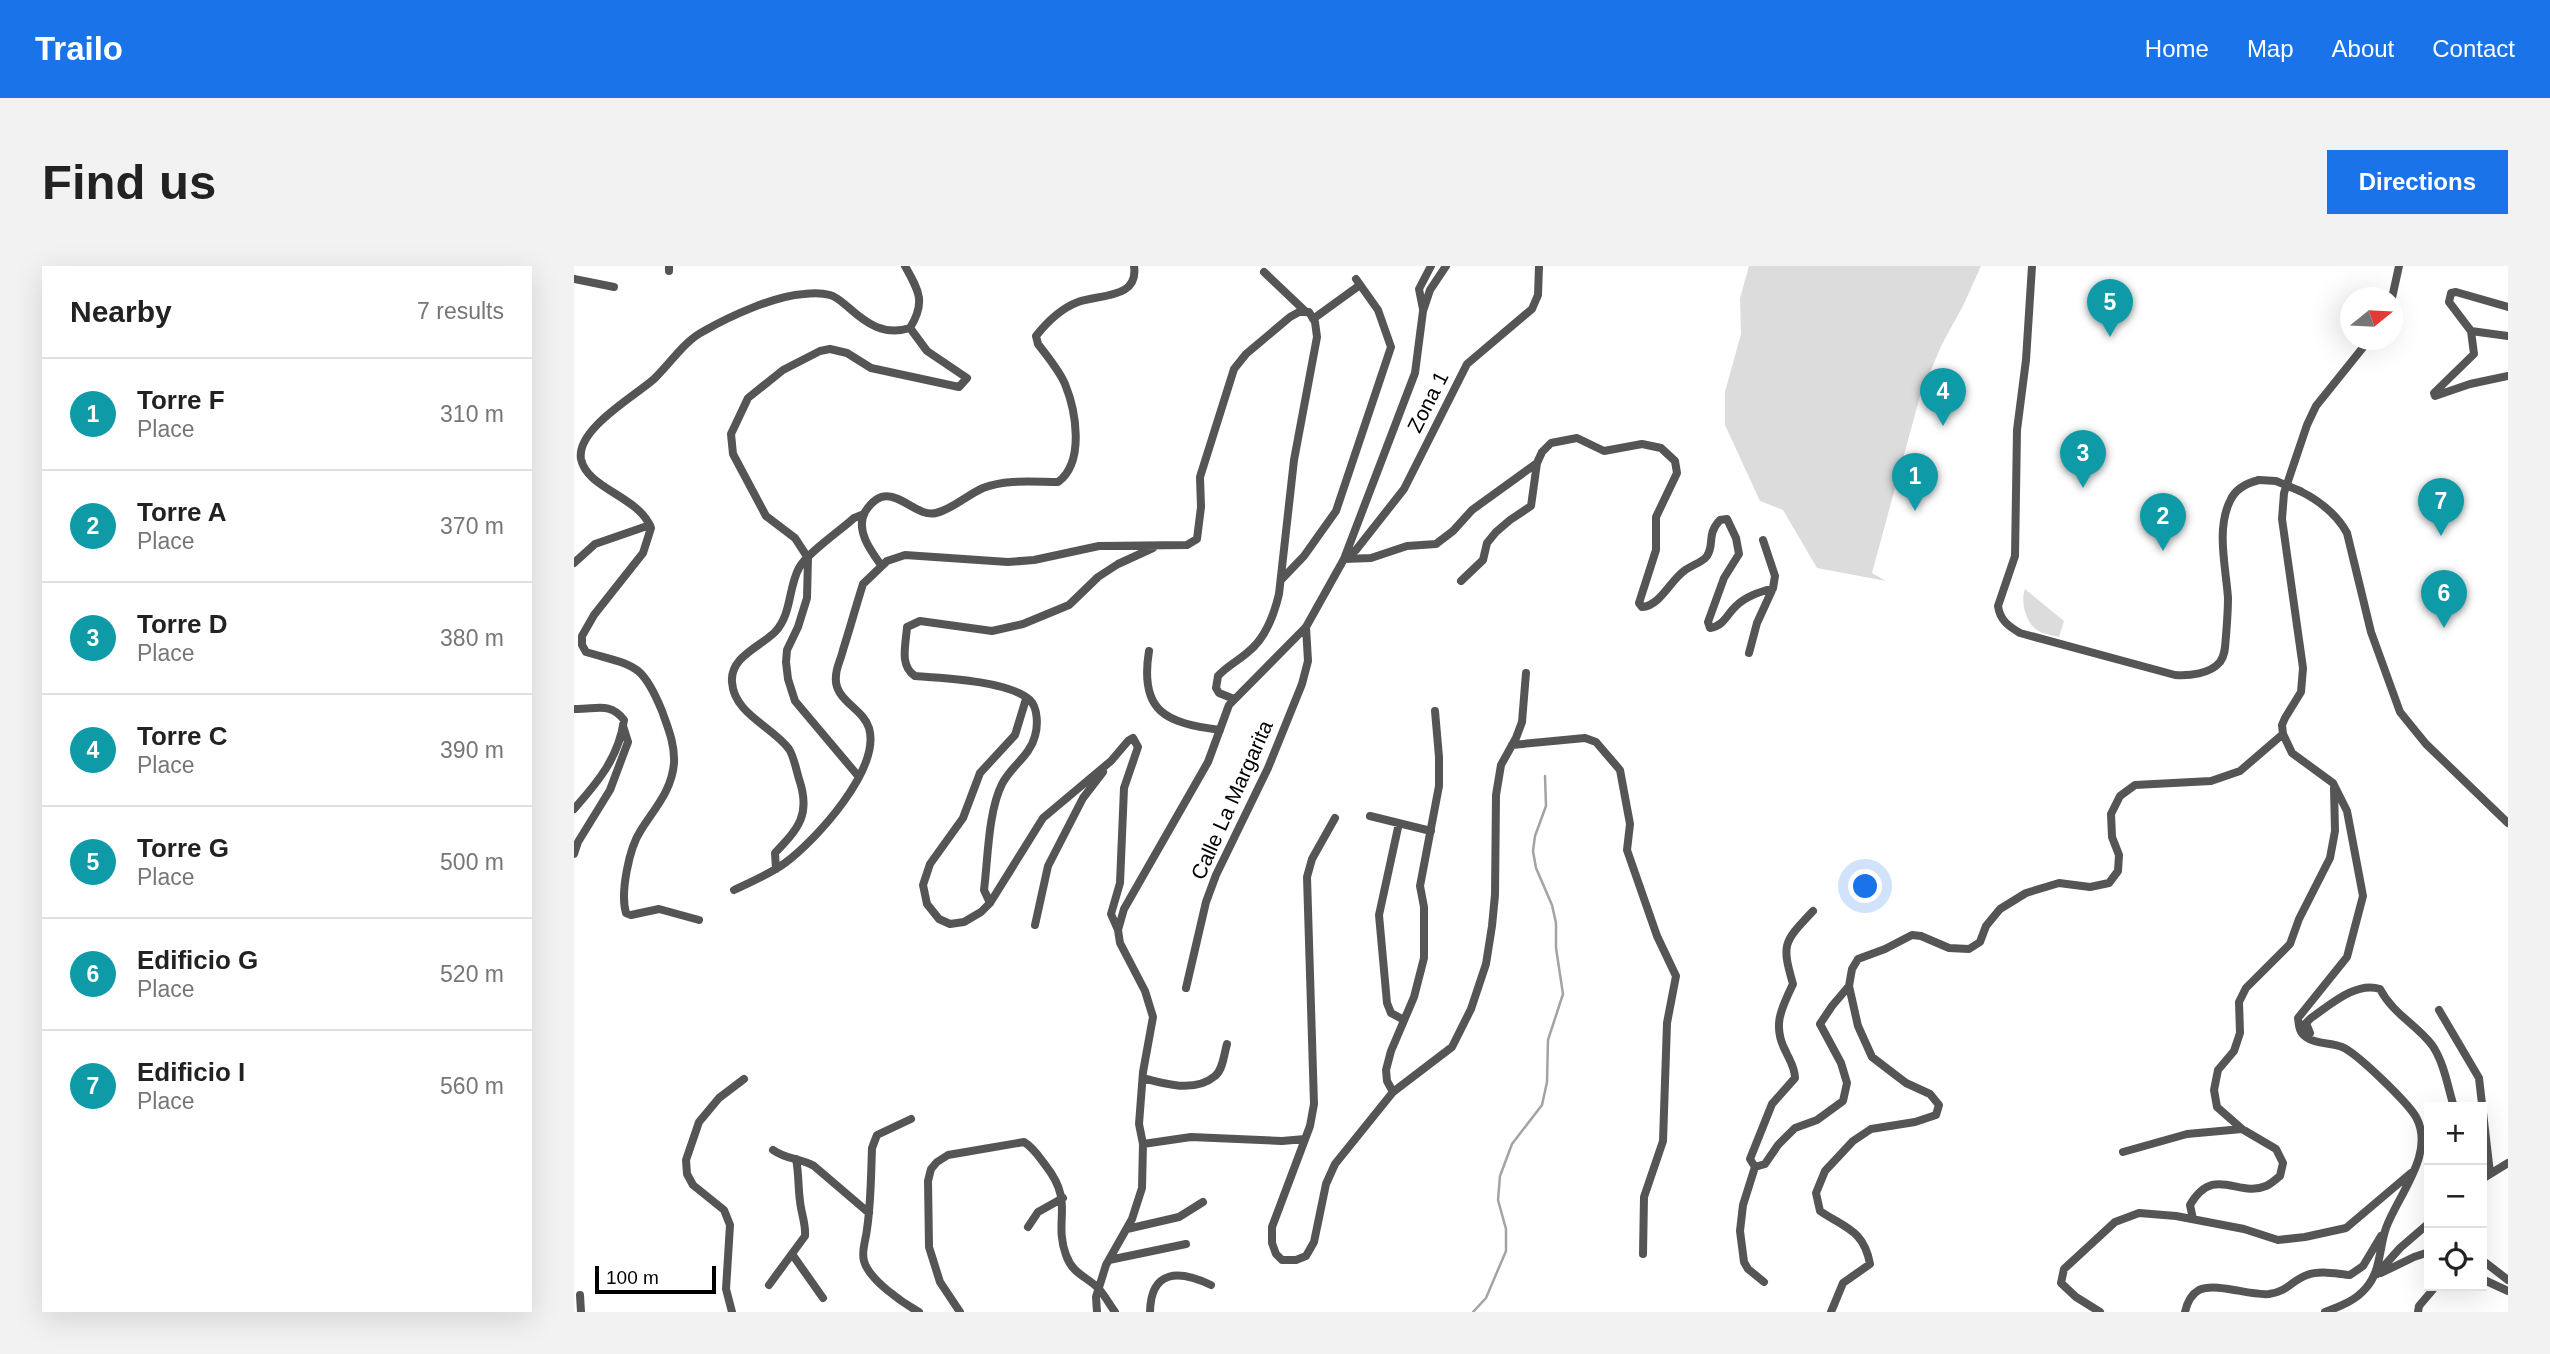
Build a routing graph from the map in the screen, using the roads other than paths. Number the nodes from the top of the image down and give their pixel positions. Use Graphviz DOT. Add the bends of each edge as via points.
graph roads {
  1 [pos="905,266"];
  2 [pos="1134,266"];
  3 [pos="1431,266"];
  4 [pos="1446,266"];
  5 [pos="1539,266"];
  6 [pos="2032,266"];
  7 [pos="2399,266"];
  8 [pos="1264,272"];
  9 [pos="574,279"];
  10 [pos="614,287"];
  11 [pos="2394,287"];
  12 [pos="2508,307"];
  13 [pos="1306,312"];
  14 [pos="1423,312"];
  15 [pos="1313,319"];
  16 [pos="909,328"];
  17 [pos="2471,331"];
  18 [pos="2508,336"];
  19 [pos="2361,350"];
  20 [pos="2508,376"];
  21 [pos="1537,463"];
  22 [pos="864,514"];
  23 [pos="650,525"];
  24 [pos="1763,540"];
  25 [pos="1155,547"];
  26 [pos="807,558"];
  27 [pos="1344,559"];
  28 [pos="574,563"];
  29 [pos="881,565"];
  30 [pos="1281,580"];
  31 [pos="1461,581"];
  32 [pos="1773,588"];
  33 [pos="1306,627"];
  34 [pos="1149,651"];
  35 [pos="1749,653"];
  36 [pos="1526,673"];
  37 [pos="1026,699"];
  38 [pos="1234,699"];
  39 [pos="574,709"];
  40 [pos="1435,711"];
  41 [pos="623,726"];
  42 [pos="1220,730"];
  43 [pos="2283,734"];
  44 [pos="1513,745"];
  45 [pos="1111,761"];
  46 [pos="859,776"];
  47 [pos="2333,783"];
  48 [pos="574,809"];
  49 [pos="1370,816"];
  50 [pos="1335,818"];
  51 [pos="1399,823"];
  52 [pos="2508,823"];
  53 [pos="1431,831"];
  54 [pos="574,854"];
  55 [pos="776,869"];
  56 [pos="734,890"];
  57 [pos="990,903"];
  58 [pos="1813,911"];
  59 [pos="699,920"];
  60 [pos="1035,925"];
  61 [pos="1118,930"];
  62 [pos="1849,986"];
  63 [pos="1186,988"];
  64 [pos="2439,1010"];
  65 [pos="1404,1020"];
  66 [pos="2311,1033"];
  67 [pos="1227,1044"];
  68 [pos="1143,1078"];
  69 [pos="744,1080"];
  70 [pos="1393,1092"];
  71 [pos="2452,1102"];
  72 [pos="911,1119"];
  73 [pos="2242,1129"];
  74 [pos="1305,1139"];
  75 [pos="1143,1144"];
  76 [pos="774,1150"];
  77 [pos="2123,1152"];
  78 [pos="796,1159"];
  79 [pos="2508,1163"];
  80 [pos="1755,1167"];
  81 [pos="2413,1172"];
  82 [pos="2490,1173"];
  83 [pos="2487,1176"];
  84 [pos="1063,1198"];
  85 [pos="1203,1202"];
  86 [pos="869,1213"];
  87 [pos="2193,1219"];
  88 [pos="1028,1227"];
  89 [pos="2424,1227"];
  90 [pos="2386,1228"];
  91 [pos="1127,1229"];
  92 [pos="1186,1244"];
  93 [pos="2424,1253"];
  94 [pos="792,1254"];
  95 [pos="1643,1254"];
  96 [pos="1109,1260"];
  97 [pos="2487,1264"];
  98 [pos="2375,1276"];
  99 [pos="2508,1280"];
  100 [pos="2487,1281"];
  101 [pos="1764,1282"];
  102 [pos="1210,1284"];
  103 [pos="769,1285"];
  104 [pos="1099,1288"];
  105 [pos="2432,1291"];
  106 [pos="2508,1291"];
  107 [pos="580,1294"];
  108 [pos="823,1298"];
  109 [pos="580,1312"];
  110 [pos="732,1312"];
  111 [pos="919,1312"];
  112 [pos="960,1312"];
  113 [pos="1097,1312"];
  114 [pos="1115,1312"];
  115 [pos="1150,1312"];
  116 [pos="1831,1312"];
  117 [pos="2101,1312"];
  118 [pos="2185,1312"];
  119 [pos="2325,1312"];
  120 [pos="2418,1312"];
  1 -- 16 [label="street" via="919,304"];
  2 -- 22 [label="street" via="1133,283 1123,292 1076,302 1036,336 1065,383 1074,413 1074,454 1064,478 1058,482 998,483 932,514 887,497 878,499"];
  3 -- 14 [label="street" via="1419,289"];
  4 -- 14 [label="street" via="1430,290"];
  5 -- 27 [label="street, Zona 1" via="1538,295 1532,309 1467,364 1404,489"];
  6 -- 52 [label="street, bridge" via="2017,430 2015,555 1998,606 2006,624 2020,633 2175,675 2210,668 2225,651 2228,506 2235,492 2249,482 2276,481 2327,507 2341,523 2368,623 2400,712 2426,744"];
  7 -- 11 [label="street"];
  8 -- 13 [label="street"];
  9 -- 10 [label="street"];
  12 -- 17 [label="street" via="2451,293 2449,302"];
  13 -- 15 [label="street"];
  13 -- 25 [label="street" via="1290,317 1234,369 1200,477 1197,540"];
  14 -- 27 [label="street" via="1415,373"];
  15 -- 30 [label="street" via="1317,337 1294,460"];
  15 -- 30 [label="street" via="1358,282 1378,310 1391,347 1336,511"];
  16 -- 23 [label="street" via="882,331 831,295 805,293 735,316 694,337 651,381 600,421 580,454 589,474 635,505"];
  16 -- 26 [label="street" via="927,351 967,378 959,387 871,368 847,353 830,349 783,370 748,398 738,415 731,434 733,454 766,516 795,538"];
  17 -- 18 [label="street"];
  17 -- 20 [label="street" via="2474,354 2438,386 2435,396"];
  19 -- 43 [label="street" via="2316,406 2284,493 2282,519 2303,668 2301,691 2282,725"];
  21 -- 27 [label="street" via="1472,510 1436,544"];
  21 -- 31 [label="street" via="1531,506 1496,532 1487,543 1483,560"];
  21 -- 32 [label="street" via="1551,443 1577,438 1604,451 1642,444 1661,448 1675,461 1677,473 1656,517 1656,550 1640,593 1642,607 1656,601 1684,570 1706,558 1713,527 1720,520 1727,520 1739,554 1724,578 1708,622 1710,628 1723,622 1736,605"];
  22 -- 26 [label="street"];
  22 -- 29 [label="street" via="862,533"];
  23 -- 28 [label="street" via="595,544"];
  23 -- 59 [label="street" via="643,553 594,615 582,645 586,652 633,666 643,674 674,750 674,766 663,799 633,848 624,888 626,913 659,909"];
  24 -- 32 [label="street" via="1776,576"];
  25 -- 29 [label="street" via="1099,547 1008,562 905,555"];
  25 -- 37 [label="street" via="1098,577 1069,605 1023,624 992,631 920,621 907,626 908,672 970,680"];
  26 -- 46 [label="street" via="807,598 787,650 788,680 803,713"];
  26 -- 55 [label="street" via="799,568 783,621 733,668 735,695 791,752 805,798 794,834 775,853"];
  27 -- 33 [label="street"];
  29 -- 46 [label="street" via="863,584 835,677 841,696 866,720 870,732 870,750"];
  30 -- 38 [label="street" via="1275,610 1263,635 1251,651 1218,676 1219,693"];
  32 -- 35 [label="street" via="1756,623"];
  33 -- 38 [label="street"];
  33 -- 63 [label="street, Calle La Margarita" via="1308,661 1302,684 1216,875"];
  34 -- 42 [label="street" via="1147,692 1156,707 1190,726"];
  36 -- 44 [label="street" via="1522,722"];
  37 -- 57 [label="street" via="1034,708 1035,736 1029,752 1002,785 997,801 984,890"];
  37 -- 57 [label="street" via="1015,735 980,773 963,818 930,864 923,885 927,904 950,924 964,922"];
  38 -- 42 [label="street"];
  39 -- 41 [label="street" via="609,707 618,711"];
  40 -- 53 [label="street" via="1439,786"];
  41 -- 48 [label="street" via="614,758"];
  41 -- 54 [label="street" via="628,741 610,790"];
  42 -- 61 [label="street" via="1208,762 1124,909"];
  43 -- 47 [label="street" via="2292,753"];
  43 -- 62 [label="street" via="2240,771 2211,781 2135,785 2120,796 2111,814 2118,871 2109,883 2090,887 2059,883 2026,893 2000,909 1980,942 1969,949 1949,948 1912,934 1904,937 1885,950 1858,959"];
  44 -- 70 [label="street" via="1501,765 1496,795 1492,926 1486,964 1471,1009 1452,1047"];
  44 -- 95 [label="street" via="1585,738 1596,742 1620,770 1630,824 1627,850 1676,976 1667,1023 1663,1142 1644,1198"];
  45 -- 57 [label="street" via="1043,818"];
  45 -- 60 [label="street" via="1083,798 1048,866"];
  45 -- 61 [label="street" via="1128,741 1136,741 1124,788 1120,883 1111,914"];
  46 -- 55 [label="street" via="830,819"];
  47 -- 73 [label="street" via="2335,831 2330,858 2291,944 2246,988 2239,1002 2240,1033 2234,1051 2218,1070 2217,1107"];
  47 -- 81 [label="street" via="2347,811 2363,897 2347,957 2298,1018 2300,1032 2317,1042 2342,1047 2362,1061 2416,1118 2421,1143"];
  49 -- 51 [label="street"];
  50 -- 74 [label="street" via="1307,877 1314,1104"];
  51 -- 53 [label="street"];
  51 -- 65 [label="street" via="1379,915 1387,1003 1391,1013"];
  53 -- 65 [label="street" via="1420,886 1424,958"];
  55 -- 56 [label="street"];
  58 -- 80 [label="street" via="1791,934 1784,954 1793,984 1777,1028 1795,1078 1772,1104 1750,1159"];
  61 -- 68 [label="street" via="1153,1017"];
  62 -- 80 [label="street" via="1820,1024 1847,1083 1843,1101 1817,1120 1795,1128 1765,1164"];
  62 -- 116 [label="street" via="1858,1026 1872,1057 1906,1083 1930,1094 1939,1105 1936,1115 1925,1119 1871,1129 1825,1171 1816,1193 1819,1211 1858,1233 1870,1264 1843,1283"];
  64 -- 82 [label="street" via="2479,1078"];
  65 -- 70 [label="street" via="1386,1070"];
  66 -- 71 [label="street" via="2306,1028 2311,1018 2358,989 2371,985 2380,989 2387,1002 2431,1045"];
  67 -- 68 [label="street" via="1214,1077 1186,1087"];
  68 -- 75 [label="street" via="1139,1124"];
  69 -- 110 [label="street" via="719,1098 699,1122 686,1160 693,1185 724,1210 730,1225 726,1289"];
  70 -- 74 [label="street" via="1335,1164 1306,1256 1282,1260 1272,1243 1272,1227"];
  72 -- 86 [label="street" via="877,1135 872,1148"];
  73 -- 77 [label="street" via="2187,1134"];
  73 -- 87 [label="street" via="2276,1149 2283,1163 2280,1176 2265,1187 2214,1184 2197,1193 2190,1205"];
  74 -- 75 [label="street" via="1191,1137"];
  75 -- 91 [label="street" via="1142,1188"];
  76 -- 78 [label="street" via="784,1158"];
  78 -- 86 [label="street" via="814,1166"];
  78 -- 94 [label="street" via="806,1227"];
  79 -- 82 [label="street"];
  80 -- 101 [label="street" via="1740,1231 1744,1262"];
  81 -- 87 [label="street" via="2346,1228 2305,1237 2278,1240"];
  81 -- 90 [label="street"];
  82 -- 83 [label="street"];
  84 -- 88 [label="street" via="1038,1212"];
  84 -- 104 [label="street" via="1066,1255 1081,1277"];
  84 -- 112 [label="street" via="1059,1183 1024,1142 948,1155 937,1162 928,1181 929,1247 940,1282"];
  85 -- 91 [label="street" via="1179,1217"];
  86 -- 111 [label="street" via="863,1260 869,1272"];
  87 -- 117 [label="street" via="2139,1213 2115,1222 2064,1269 2061,1283"];
  89 -- 98 [label="street"];
  90 -- 98 [label="street"];
  90 -- 118 [label="street" via="2363,1266 2350,1275 2306,1275 2285,1290 2267,1294 2208,1288 2189,1298"];
  91 -- 96 [label="street"];
  92 -- 96 [label="street"];
  93 -- 98 [label="street"];
  94 -- 103 [label="street"];
  94 -- 108 [label="street"];
  96 -- 104 [label="street"];
  97 -- 99 [label="street"];
  98 -- 119 [label="street" via="2353,1301"];
  100 -- 106 [label="street"];
  102 -- 115 [label="street" via="1191,1276 1158,1282 1152,1290"];
  104 -- 113 [label="street"];
  104 -- 114 [label="street"];
  105 -- 120 [label="street"];
  107 -- 109 [label="street"];
}
